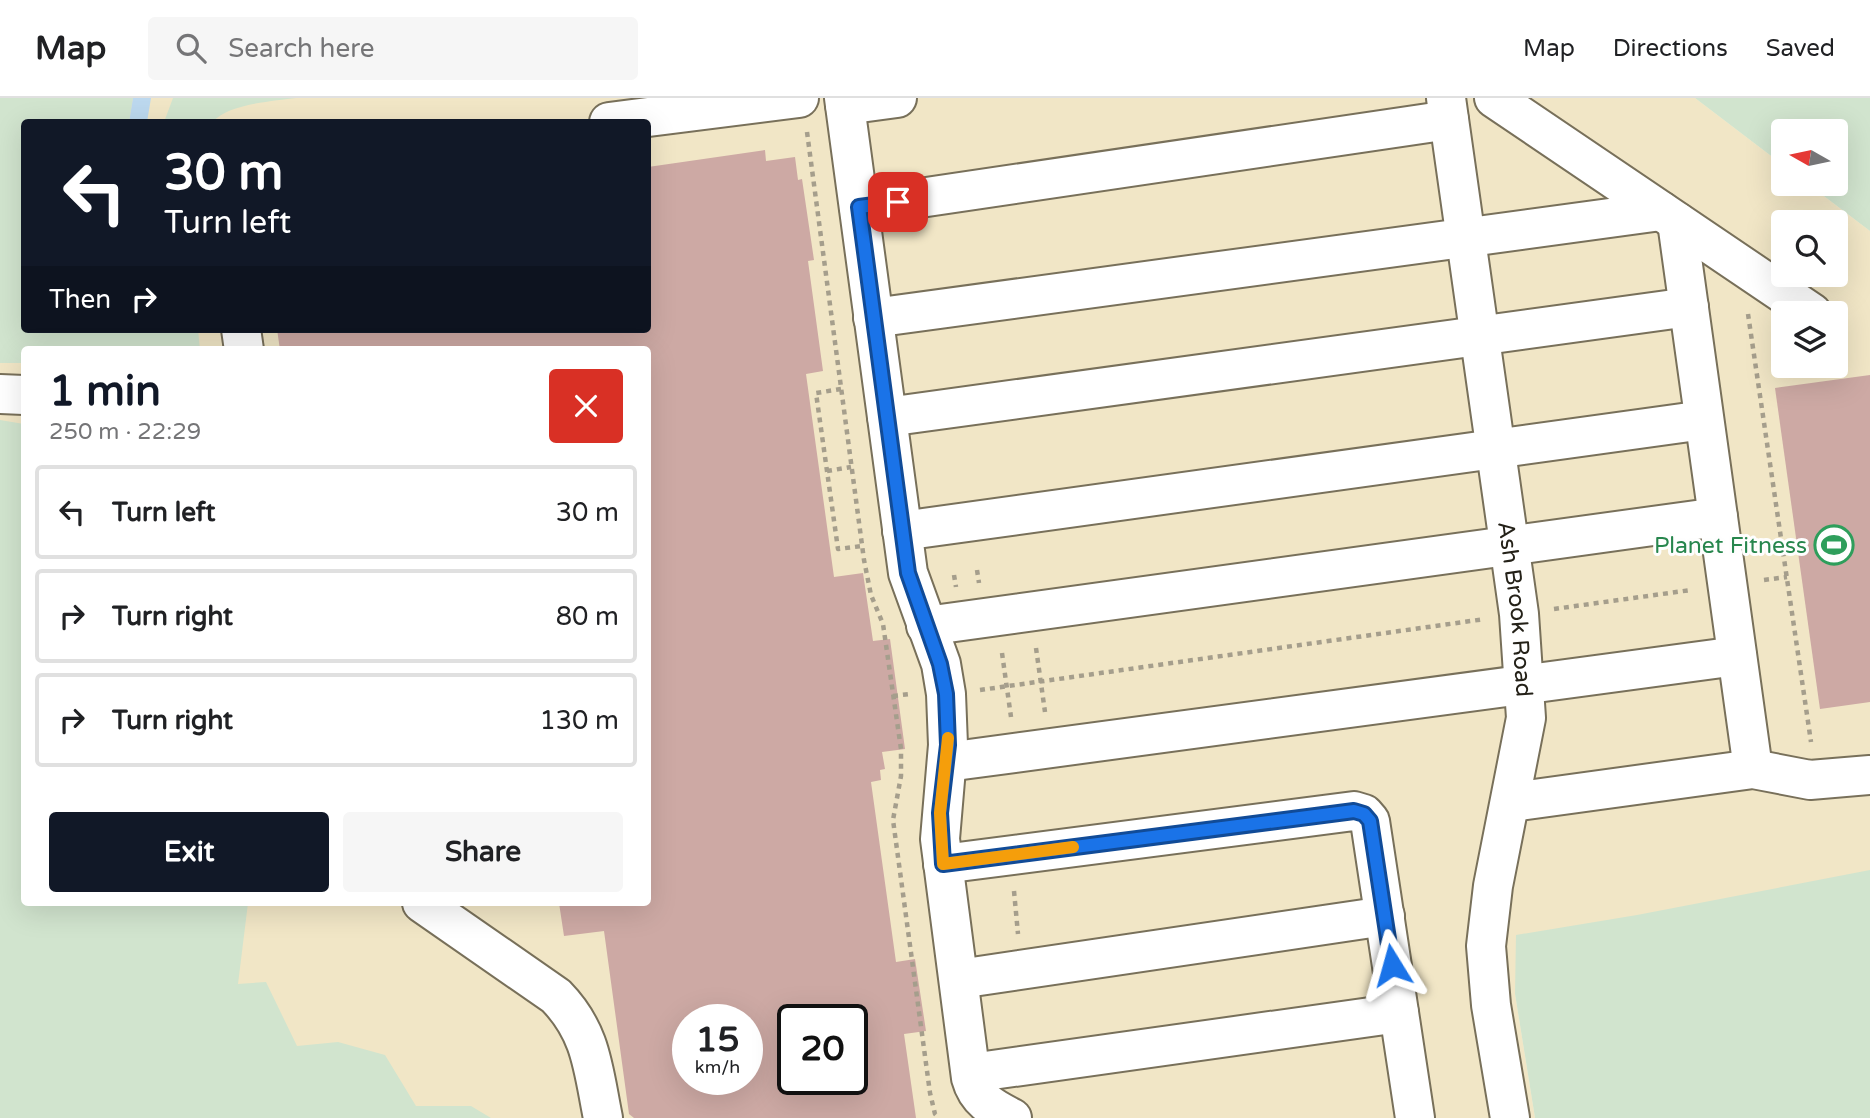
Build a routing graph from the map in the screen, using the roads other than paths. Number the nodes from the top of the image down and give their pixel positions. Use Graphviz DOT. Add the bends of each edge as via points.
graph roads {
  1 [pos="897,98"];
  2 [pos="1494,98"];
  3 [pos="845,101"];
  4 [pos="1447,109"];
  5 [pos="803,112"];
  6 [pos="651,120"];
  7 [pos="859,207"];
  8 [pos="1669,216"];
  9 [pos="1465,237"];
  10 [pos="1794,301"];
  11 [pos="1689,307"];
  12 [pos="873,318"];
  13 [pos="1479,334"];
  14 [pos="0,394"];
  15 [pos="21,395"];
  16 [pos="887,417"];
  17 [pos="1704,420"];
  18 [pos="1495,447"];
  19 [pos="1718,517"];
  20 [pos="902,531"];
  21 [pos="1509,547"];
  22 [pos="926,626"];
  23 [pos="1737,656"];
  24 [pos="1524,684"];
  25 [pos="947,762"];
  26 [pos="1753,769"];
  27 [pos="1870,775"];
  28 [pos="1512,802"];
  29 [pos="943,864"];
  30 [pos="426,906"];
  31 [pos="1385,916"];
  32 [pos="958,979"];
  33 [pos="1399,1013"];
  34 [pos="971,1073"];
  35 [pos="603,1118"];
  36 [pos="1012,1118"];
  37 [pos="1415,1118"];
  38 [pos="1510,1118"];
  1 -- 3 [label="street"];
  2 -- 8 [label="street"];
  3 -- 7 [label="street"];
  4 -- 7 [label="street"];
  4 -- 9 [label="street, Ash Brook Road"];
  5 -- 6 [label="street"];
  7 -- 12 [label="street"];
  8 -- 9 [label="street"];
  8 -- 10 [label="street"];
  8 -- 11 [label="street"];
  9 -- 12 [label="street"];
  9 -- 13 [label="street, Ash Brook Road"];
  11 -- 13 [label="street"];
  11 -- 17 [label="street"];
  12 -- 16 [label="street"];
  13 -- 16 [label="street"];
  13 -- 18 [label="street, Ash Brook Road"];
  14 -- 15 [label="street"];
  16 -- 20 [label="street"];
  17 -- 18 [label="street"];
  17 -- 19 [label="street"];
  18 -- 20 [label="street"];
  18 -- 21 [label="street, Ash Brook Road"];
  19 -- 21 [label="street"];
  19 -- 23 [label="street"];
  20 -- 22 [label="street" via="912,590"];
  21 -- 22 [label="street"];
  21 -- 24 [label="street, Ash Brook Road"];
  22 -- 25 [label="street" via="946,694"];
  23 -- 24 [label="street"];
  23 -- 26 [label="street"];
  24 -- 25 [label="street"];
  24 -- 28 [label="street, Ash Brook Road" via="1526,718"];
  25 -- 29 [label="street" via="940,813"];
  26 -- 27 [label="street" via="1817,780"];
  26 -- 28 [label="street"];
  28 -- 38 [label="street, Ash Brook Road" via="1493,886 1486,946"];
  29 -- 31 [label="street" via="1354,811 1370,821"];
  29 -- 32 [label="street"];
  30 -- 35 [label="street" via="556,996 573,1013 586,1036"];
  31 -- 32 [label="street"];
  31 -- 33 [label="street"];
  32 -- 34 [label="street"];
  33 -- 34 [label="street"];
  33 -- 37 [label="street"];
  34 -- 36 [label="street" via="989,1107"];
}
